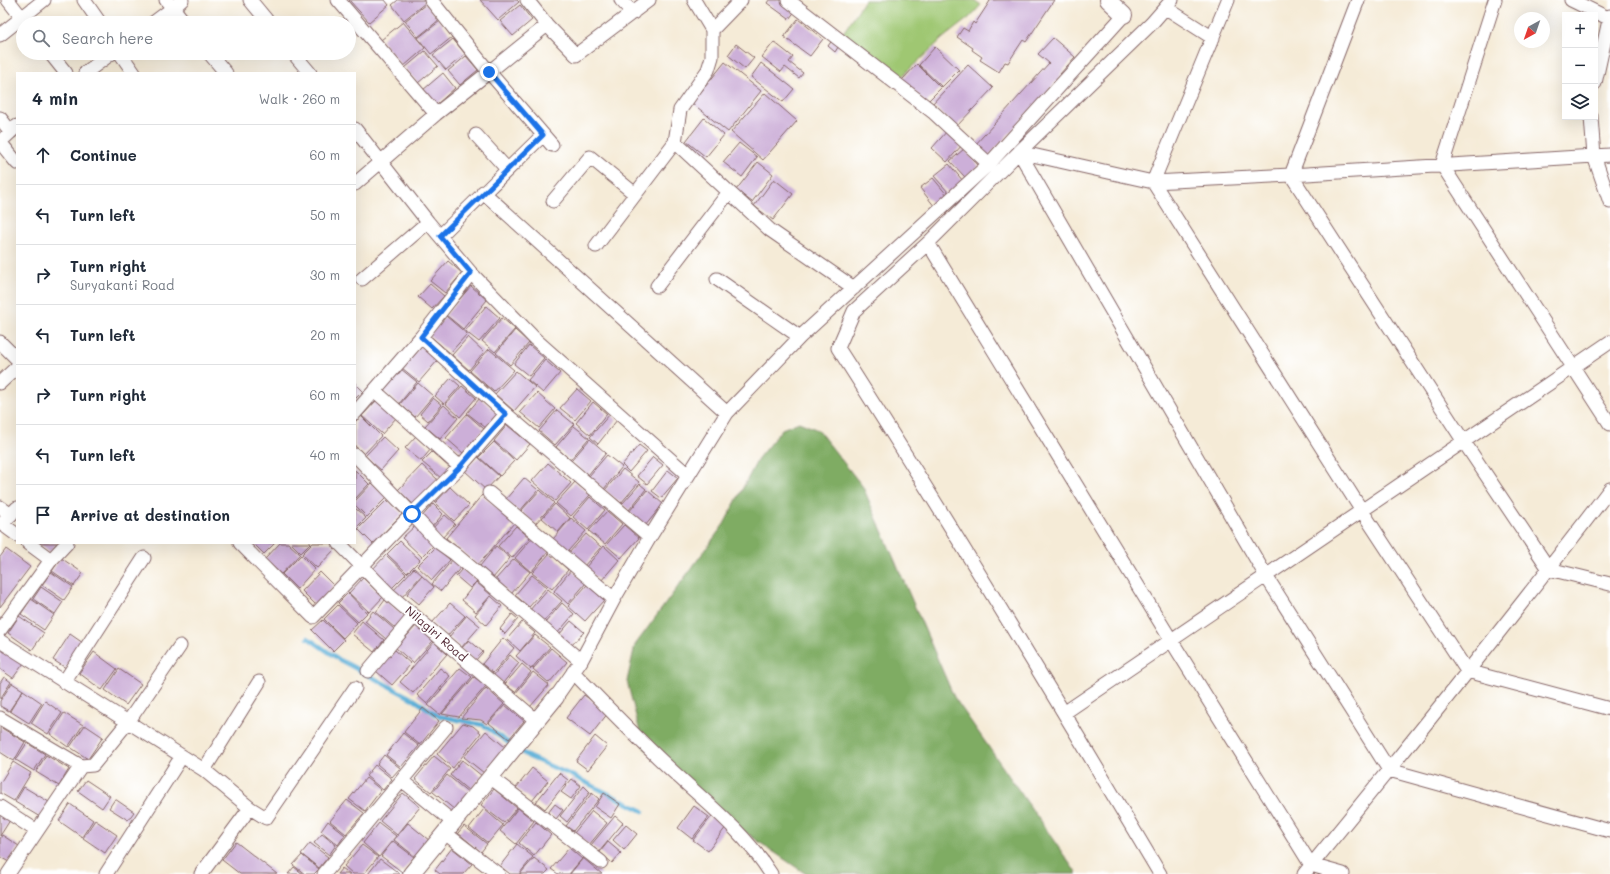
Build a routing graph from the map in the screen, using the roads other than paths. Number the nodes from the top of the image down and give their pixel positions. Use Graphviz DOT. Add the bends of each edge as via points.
graph roads {
  1 [pos="8,0"];
  2 [pos="44,0"];
  3 [pos="84,0"];
  4 [pos="250,0"];
  5 [pos="338,0"];
  6 [pos="431,0"];
  7 [pos="527,0"];
  8 [pos="621,0"];
  9 [pos="649,0"];
  10 [pos="694,0"];
  11 [pos="741,0"];
  12 [pos="788,0"];
  13 [pos="1108,0"];
  14 [pos="1228,0"];
  15 [pos="1358,0"];
  16 [pos="1495,0"];
  17 [pos="1571,0"];
  18 [pos="174,3"];
  19 [pos="1169,4"];
  20 [pos="633,13"];
  21 [pos="1124,15"];
  22 [pos="21,16"];
  23 [pos="28,16"];
  24 [pos="95,16"];
  25 [pos="160,16"];
  26 [pos="181,16"];
  27 [pos="263,16"];
  28 [pos="352,16"];
  29 [pos="1610,18"];
  30 [pos="356,21"];
  31 [pos="16,25"];
  32 [pos="547,25"];
  33 [pos="712,30"];
  34 [pos="0,35"];
  35 [pos="1213,38"];
  36 [pos="56,60"];
  37 [pos="103,60"];
  38 [pos="125,60"];
  39 [pos="215,60"];
  40 [pos="299,60"];
  41 [pos="1598,70"];
  42 [pos="65,72"];
  43 [pos="86,72"];
  44 [pos="133,72"];
  45 [pos="225,72"];
  46 [pos="309,72"];
  47 [pos="489,72"];
  48 [pos="436,114"];
  49 [pos="0,118"];
  50 [pos="1591,120"];
  51 [pos="14,128"];
  52 [pos="356,130"];
  53 [pos="476,135"];
  54 [pos="543,135"];
  55 [pos="0,142"];
  56 [pos="675,142"];
  57 [pos="552,145"];
  58 [pos="1019,152"];
  59 [pos="1610,155"];
  60 [pos="1594,156"];
  61 [pos="381,161"];
  62 [pos="16,162"];
  63 [pos="988,164"];
  64 [pos="1442,165"];
  65 [pos="507,170"];
  66 [pos="1291,175"];
  67 [pos="1153,182"];
  68 [pos="356,183"];
  69 [pos="484,192"];
  70 [pos="728,192"];
  71 [pos="635,194"];
  72 [pos="553,201"];
  73 [pos="1610,202"];
  74 [pos="428,222"];
  75 [pos="440,236"];
  76 [pos="928,243"];
  77 [pos="596,246"];
  78 [pos="471,273"];
  79 [pos="362,279"];
  80 [pos="717,279"];
  81 [pos="656,286"];
  82 [pos="854,288"];
  83 [pos="421,337"];
  84 [pos="800,337"];
  85 [pos="0,342"];
  86 [pos="1610,342"];
  87 [pos="16,358"];
  88 [pos="16,367"];
  89 [pos="1572,368"];
  90 [pos="0,383"];
  91 [pos="375,391"];
  92 [pos="356,412"];
  93 [pos="726,413"];
  94 [pos="506,414"];
  95 [pos="1610,424"];
  96 [pos="1464,442"];
  97 [pos="356,455"];
  98 [pos="460,467"];
  99 [pos="688,475"];
  100 [pos="1610,489"];
  101 [pos="489,493"];
  102 [pos="0,507"];
  103 [pos="14,511"];
  104 [pos="1362,511"];
  105 [pos="412,514"];
  106 [pos="16,534"];
  107 [pos="650,537"];
  108 [pos="29,544"];
  109 [pos="66,544"];
  110 [pos="241,544"];
  111 [pos="340,544"];
  112 [pos="144,558"];
  113 [pos="51,560"];
  114 [pos="362,566"];
  115 [pos="1549,569"];
  116 [pos="1266,576"];
  117 [pos="1610,584"];
  118 [pos="614,599"];
  119 [pos="414,616"];
  120 [pos="0,630"];
  121 [pos="1171,640"];
  122 [pos="0,642"];
  123 [pos="180,646"];
  124 [pos="580,661"];
  125 [pos="368,671"];
  126 [pos="1467,671"];
  127 [pos="573,672"];
  128 [pos="64,682"];
  129 [pos="259,682"];
  130 [pos="356,688"];
  131 [pos="556,697"];
  132 [pos="1610,709"];
  133 [pos="1064,713"];
  134 [pos="0,718"];
  135 [pos="537,721"];
  136 [pos="128,722"];
  137 [pos="446,727"];
  138 [pos="182,756"];
  139 [pos="82,766"];
  140 [pos="204,770"];
  141 [pos="1389,770"];
  142 [pos="490,778"];
  143 [pos="402,780"];
  144 [pos="0,807"];
  145 [pos="250,808"];
  146 [pos="449,827"];
  147 [pos="38,831"];
  148 [pos="1610,831"];
  149 [pos="601,862"];
  150 [pos="1307,870"];
  151 [pos="8,874"];
  152 [pos="106,874"];
  153 [pos="201,874"];
  154 [pos="324,874"];
  155 [pos="411,874"];
  156 [pos="498,874"];
  157 [pos="771,874"];
  158 [pos="1160,874"];
  159 [pos="1343,874"];
  1 -- 22 [label="street"];
  2 -- 23 [label="street"];
  3 -- 24 [label="street"];
  4 -- 27 [label="street"];
  5 -- 28 [label="street"];
  6 -- 47 [label="street"];
  7 -- 32 [label="street"];
  8 -- 20 [label="street"];
  9 -- 20 [label="street"];
  10 -- 33 [label="street"];
  11 -- 33 [label="street"];
  12 -- 63 [label="street" via="933,112"];
  13 -- 21 [label="street"];
  14 -- 35 [label="street"];
  15 -- 66 [label="street"];
  16 -- 64 [label="street"];
  17 -- 29 [label="street"];
  18 -- 25 [label="street"];
  18 -- 26 [label="street"];
  19 -- 35 [label="street"];
  19 -- 58 [label="street"];
  20 -- 32 [label="street" via="576,55"];
  21 -- 63 [label="street"];
  29 -- 41 [label="street"];
  30 -- 48 [label="street"];
  31 -- 34 [label="street"];
  32 -- 47 [label="street"];
  33 -- 56 [label="street" via="712,57 708,70 680,110"];
  35 -- 67 [label="street"];
  36 -- 42 [label="street"];
  37 -- 43 [label="street"];
  38 -- 44 [label="street"];
  39 -- 45 [label="street"];
  40 -- 46 [label="street"];
  47 -- 48 [label="street"];
  47 -- 54 [label="street"];
  48 -- 61 [label="street"];
  49 -- 51 [label="street"];
  50 -- 60 [label="street"];
  51 -- 55 [label="street"];
  52 -- 61 [label="street"];
  53 -- 65 [label="street"];
  54 -- 57 [label="street"];
  54 -- 65 [label="street"];
  55 -- 62 [label="street"];
  56 -- 70 [label="street"];
  56 -- 71 [label="street"];
  58 -- 67 [label="street"];
  58 -- 76 [label="street"];
  58 -- 116 [label="street"];
  59 -- 60 [label="street"];
  60 -- 64 [label="street"];
  60 -- 73 [label="street"];
  61 -- 68 [label="street"];
  61 -- 74 [label="street"];
  63 -- 82 [label="street"];
  64 -- 66 [label="street"];
  64 -- 89 [label="street"];
  65 -- 69 [label="street"];
  66 -- 67 [label="street"];
  66 -- 96 [label="street"];
  67 -- 104 [label="street"];
  69 -- 75 [label="street"];
  69 -- 93 [label="street"];
  70 -- 81 [label="street"];
  70 -- 82 [label="street" via="770,230"];
  71 -- 72 [label="street" via="590,157"];
  71 -- 77 [label="street"];
  74 -- 75 [label="street"];
  74 -- 79 [label="street"];
  75 -- 78 [label="street"];
  76 -- 121 [label="street"];
  76 -- 133 [label="street" via="854,311 838,348"];
  78 -- 83 [label="street"];
  78 -- 99 [label="street" via="535,339"];
  80 -- 84 [label="street"];
  82 -- 84 [label="street"];
  83 -- 91 [label="street"];
  83 -- 94 [label="street"];
  84 -- 93 [label="street"];
  85 -- 87 [label="street"];
  86 -- 89 [label="street"];
  88 -- 90 [label="street"];
  89 -- 95 [label="street"];
  89 -- 96 [label="street"];
  91 -- 92 [label="street"];
  91 -- 98 [label="street"];
  93 -- 99 [label="street"];
  94 -- 98 [label="street"];
  94 -- 107 [label="street"];
  96 -- 104 [label="street"];
  96 -- 115 [label="street"];
  97 -- 105 [label="street"];
  98 -- 105 [label="street"];
  99 -- 107 [label="street"];
  100 -- 115 [label="street"];
  101 -- 118 [label="street"];
  102 -- 103 [label="street"];
  103 -- 106 [label="street" via="2,524"];
  104 -- 116 [label="street"];
  104 -- 126 [label="street"];
  105 -- 114 [label="street"];
  105 -- 124 [label="street" via="438,542"];
  107 -- 118 [label="street"];
  108 -- 113 [label="street"];
  109 -- 113 [label="street"];
  110 -- 114 [label="street" via="313,617"];
  111 -- 114 [label="street, Nilagiri Road"];
  112 -- 128 [label="street"];
  113 -- 120 [label="street"];
  114 -- 119 [label="street, Nilagiri Road"];
  115 -- 117 [label="street"];
  115 -- 126 [label="street"];
  116 -- 121 [label="street"];
  116 -- 141 [label="street"];
  118 -- 124 [label="street"];
  119 -- 125 [label="street"];
  119 -- 135 [label="street, Nilagiri Road"];
  121 -- 133 [label="street"];
  121 -- 150 [label="street"];
  122 -- 128 [label="street"];
  123 -- 136 [label="street"];
  124 -- 127 [label="street"];
  126 -- 132 [label="street"];
  126 -- 141 [label="street"];
  127 -- 131 [label="street"];
  127 -- 157 [label="street" via="665,764 727,821 763,861"];
  128 -- 136 [label="street"];
  129 -- 140 [label="street"];
  130 -- 145 [label="street" via="266,818"];
  131 -- 135 [label="street"];
  133 -- 158 [label="street"];
  134 -- 139 [label="street"];
  135 -- 142 [label="street"];
  136 -- 138 [label="street"];
  136 -- 139 [label="street" via="93,765"];
  137 -- 143 [label="street"];
  138 -- 140 [label="street"];
  138 -- 152 [label="street"];
  139 -- 147 [label="street"];
  140 -- 145 [label="street"];
  141 -- 148 [label="street"];
  141 -- 150 [label="street"];
  142 -- 146 [label="street"];
  142 -- 149 [label="street"];
  143 -- 146 [label="street"];
  143 -- 154 [label="street"];
  144 -- 147 [label="street"];
  145 -- 153 [label="street"];
  146 -- 155 [label="street"];
  146 -- 156 [label="street"];
  147 -- 151 [label="street"];
  150 -- 159 [label="street"];
}
